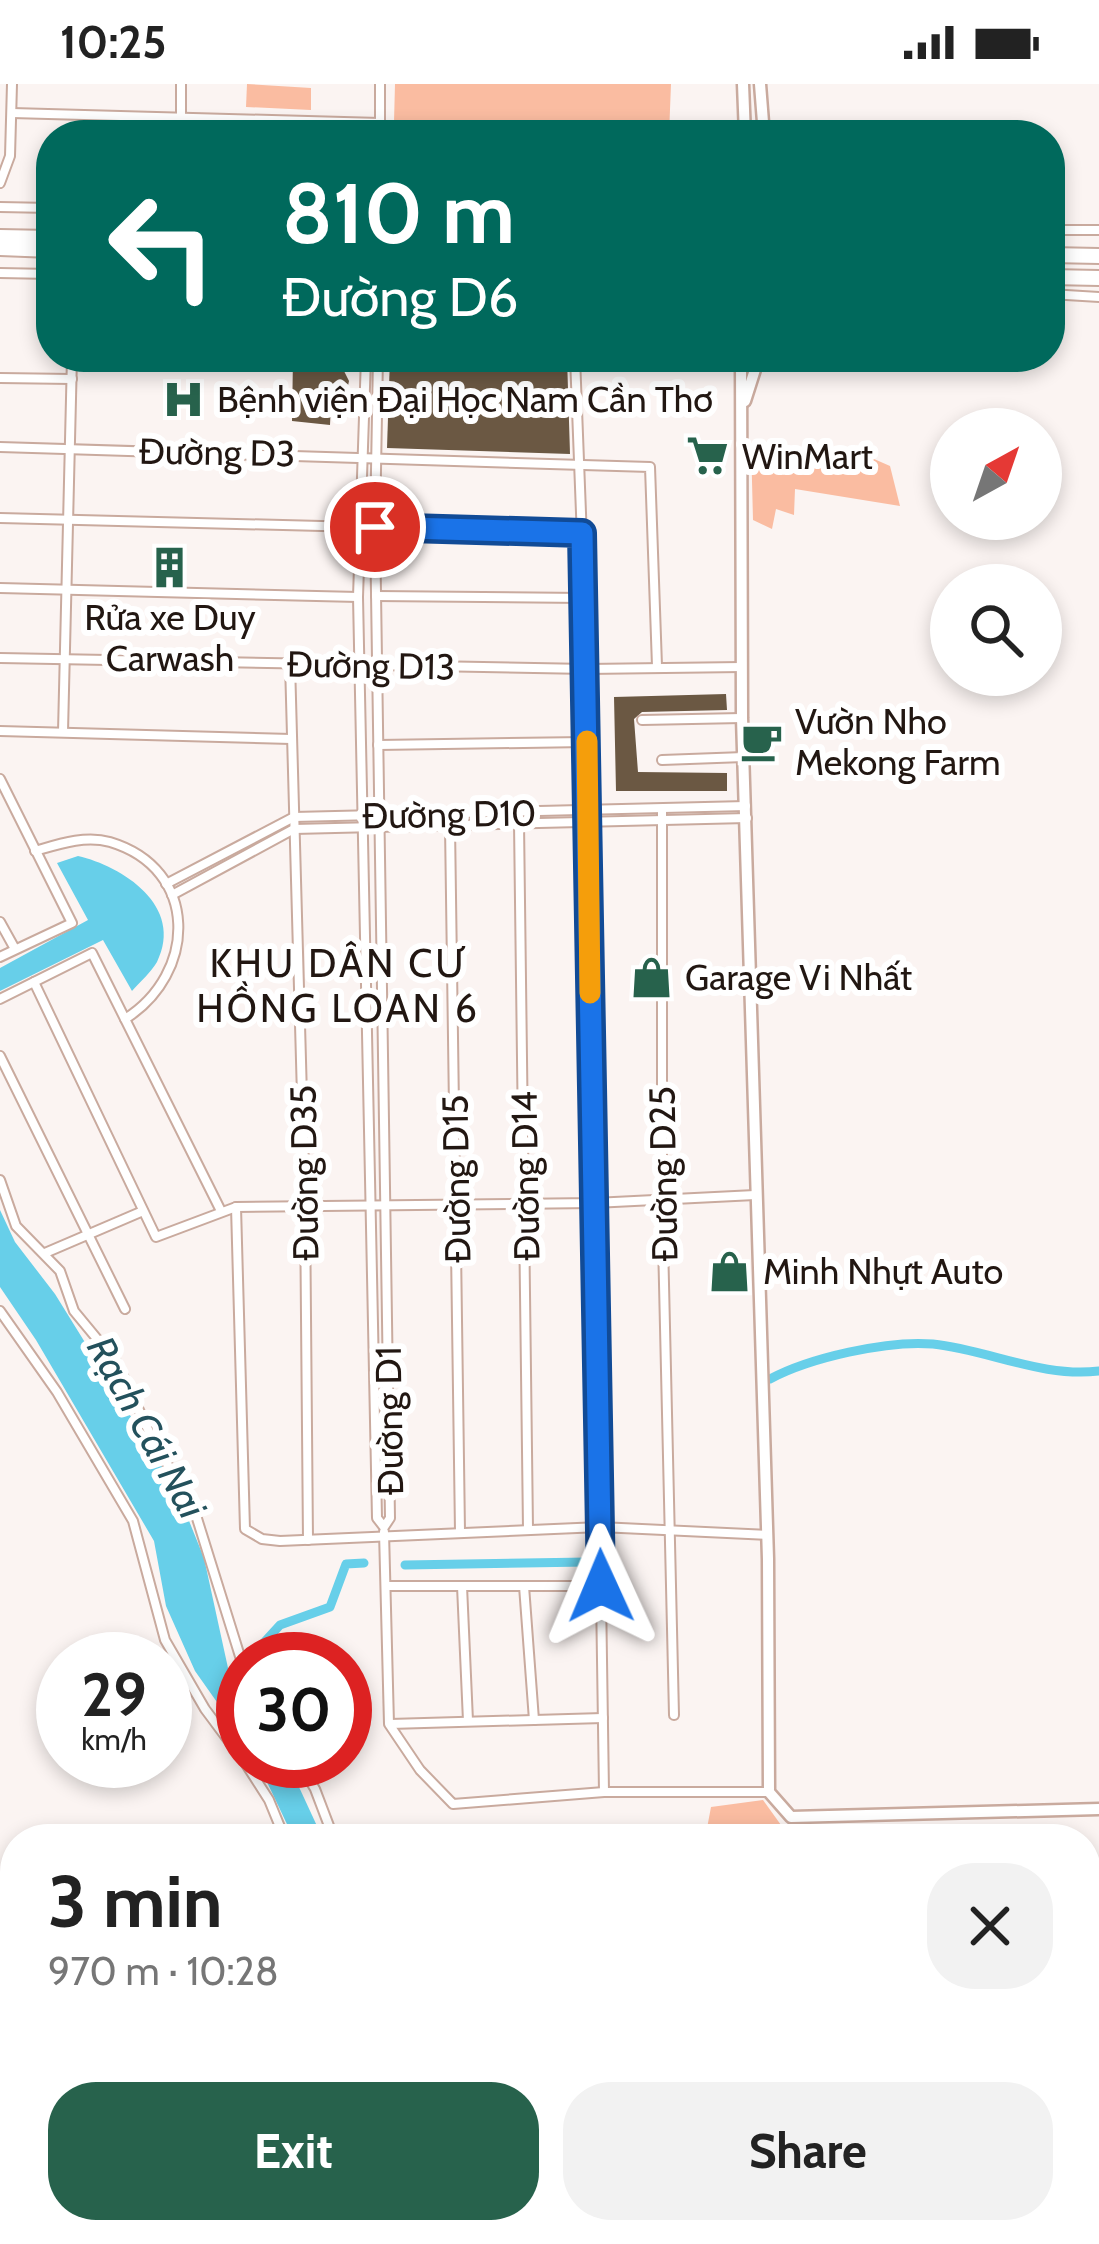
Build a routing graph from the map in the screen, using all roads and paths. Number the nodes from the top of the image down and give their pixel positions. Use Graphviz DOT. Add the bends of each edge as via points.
graph roads {
  1 [pos="12,84"];
  2 [pos="181,84"];
  3 [pos="380,84"];
  4 [pos="743,84"];
  5 [pos="760,84"];
  6 [pos="12,112"];
  7 [pos="181,117"];
  8 [pos="280,120"];
  9 [pos="380,120"];
  10 [pos="744,120"];
  11 [pos="763,120"];
  12 [pos="1,178"];
  13 [pos="0,207"];
  14 [pos="36,208"];
  15 [pos="1065,230"];
  16 [pos="1099,230"];
  17 [pos="0,237"];
  18 [pos="36,238"];
  19 [pos="0,248"];
  20 [pos="36,249"];
  21 [pos="1065,255"];
  22 [pos="1099,256"];
  23 [pos="0,274"];
  24 [pos="36,274"];
  25 [pos="1065,277"];
  26 [pos="1099,278"];
  27 [pos="1065,295"];
  28 [pos="1099,297"];
  29 [pos="72,372"];
  30 [pos="366,372"];
  31 [pos="379,372"];
  32 [pos="576,372"];
  33 [pos="741,372"];
  34 [pos="753,372"];
  35 [pos="0,378"];
  36 [pos="72,379"];
  37 [pos="740,416"];
  38 [pos="0,448"];
  39 [pos="70,448"];
  40 [pos="363,455"];
  41 [pos="378,457"];
  42 [pos="580,465"];
  43 [pos="0,518"];
  44 [pos="70,518"];
  45 [pos="360,527"];
  46 [pos="375,527"];
  47 [pos="582,533"];
  48 [pos="0,588"];
  49 [pos="67,590"];
  50 [pos="376,596"];
  51 [pos="358,597"];
  52 [pos="584,598"];
  53 [pos="0,658"];
  54 [pos="65,659"];
  55 [pos="290,663"];
  56 [pos="360,664"];
  57 [pos="377,666"];
  58 [pos="657,666"];
  59 [pos="742,667"];
  60 [pos="587,669"];
  61 [pos="742,718"];
  62 [pos="642,720"];
  63 [pos="0,731"];
  64 [pos="63,732"];
  65 [pos="291,739"];
  66 [pos="587,742"];
  67 [pos="378,745"];
  68 [pos="744,757"];
  69 [pos="662,760"];
  70 [pos="0,779"];
  71 [pos="748,812"];
  72 [pos="663,814"];
  73 [pos="586,816"];
  74 [pos="293,818"];
  75 [pos="364,820"];
  76 [pos="379,820"];
  77 [pos="519,823"];
  78 [pos="450,826"];
  79 [pos="294,829"];
  80 [pos="35,851"];
  81 [pos="166,884"];
  82 [pos="172,896"];
  83 [pos="0,922"];
  84 [pos="15,950"];
  85 [pos="0,957"];
  86 [pos="34,982"];
  87 [pos="0,999"];
  88 [pos="125,1019"];
  89 [pos="0,1056"];
  90 [pos="0,1180"];
  91 [pos="755,1195"];
  92 [pos="662,1198"];
  93 [pos="594,1203"];
  94 [pos="526,1204"];
  95 [pos="305,1205"];
  96 [pos="457,1205"];
  97 [pos="236,1207"];
  98 [pos="388,1207"];
  99 [pos="374,1208"];
  100 [pos="220,1209"];
  101 [pos="143,1211"];
  102 [pos="87,1234"];
  103 [pos="44,1253"];
  104 [pos="125,1309"];
  105 [pos="0,1311"];
  106 [pos="600,1527"];
  107 [pos="670,1528"];
  108 [pos="528,1530"];
  109 [pos="384,1532"];
  110 [pos="460,1532"];
  111 [pos="767,1535"];
  112 [pos="308,1540"];
  113 [pos="388,1586"];
  114 [pos="462,1586"];
  115 [pos="524,1586"];
  116 [pos="601,1586"];
  117 [pos="230,1632"];
  118 [pos="216,1715"];
  119 [pos="674,1715"];
  120 [pos="603,1718"];
  121 [pos="534,1720"];
  122 [pos="468,1721"];
  123 [pos="389,1724"];
  124 [pos="260,1788"];
  125 [pos="314,1788"];
  126 [pos="604,1792"];
  127 [pos="769,1792"];
  128 [pos="1099,1809"];
  129 [pos="278,1824"];
  130 [pos="328,1824"];
  1 -- 6 [label="street"];
  2 -- 7 [label="street"];
  3 -- 9 [label="street"];
  4 -- 10 [label="street"];
  5 -- 11 [label="street"];
  6 -- 7 [label="street"];
  6 -- 12 [label="street"];
  7 -- 8 [label="street"];
  13 -- 14 [label="street"];
  15 -- 16 [label="street"];
  17 -- 18 [label="highway"];
  19 -- 20 [label="highway"];
  21 -- 22 [label="highway"];
  23 -- 24 [label="street"];
  25 -- 26 [label="highway"];
  27 -- 28 [label="street"];
  29 -- 36 [label="street"];
  30 -- 40 [label="street, Đường D1"];
  31 -- 41 [label="street, Đường D1"];
  32 -- 42 [label="street"];
  33 -- 37 [label="street"];
  34 -- 37 [label="street"];
  35 -- 36 [label="street"];
  36 -- 39 [label="street"];
  37 -- 59 [label="street"];
  38 -- 39 [label="street, Đường D3"];
  39 -- 40 [label="street, Đường D3"];
  39 -- 44 [label="street"];
  40 -- 41 [label="street, Đường D3"];
  40 -- 45 [label="street, Đường D1"];
  41 -- 42 [label="street, Đường D3"];
  41 -- 46 [label="street, Đường D1"];
  42 -- 47 [label="street"];
  42 -- 58 [label="street, Đường D3" via="650,466"];
  43 -- 44 [label="street"];
  44 -- 45 [label="street"];
  44 -- 49 [label="street"];
  45 -- 51 [label="street, Đường D1"];
  46 -- 47 [label="street"];
  46 -- 50 [label="street, Đường D1"];
  47 -- 52 [label="street"];
  48 -- 49 [label="street"];
  49 -- 51 [label="street"];
  49 -- 54 [label="street"];
  50 -- 52 [label="street"];
  50 -- 57 [label="street, Đường D1"];
  51 -- 56 [label="street, Đường D1"];
  52 -- 60 [label="street"];
  53 -- 54 [label="street, Đường D13"];
  54 -- 55 [label="street, Đường D13"];
  54 -- 64 [label="street"];
  55 -- 56 [label="street, Đường D13"];
  55 -- 65 [label="street, Đường D35"];
  56 -- 57 [label="street, Đường D13"];
  56 -- 75 [label="street, Đường D1"];
  57 -- 60 [label="street, Đường D13"];
  57 -- 67 [label="street, Đường D1"];
  58 -- 59 [label="street, Đường D13"];
  58 -- 60 [label="street, Đường D13"];
  59 -- 61 [label="street"];
  60 -- 66 [label="street"];
  61 -- 62 [label="street"];
  61 -- 68 [label="street"];
  63 -- 64 [label="street"];
  64 -- 65 [label="street"];
  65 -- 74 [label="street, Đường D35"];
  66 -- 67 [label="street"];
  66 -- 73 [label="street"];
  67 -- 76 [label="street, Đường D1"];
  68 -- 69 [label="street"];
  68 -- 71 [label="street"];
  70 -- 80 [label="street"];
  71 -- 72 [label="street, Đường D10"];
  71 -- 91 [label="street"];
  72 -- 73 [label="street, Đường D10"];
  72 -- 92 [label="street, Đường D25"];
  73 -- 76 [label="street, Đường D10"];
  73 -- 77 [label="street, Đường D10"];
  73 -- 93 [label="street"];
  74 -- 75 [label="street, Đường D10"];
  74 -- 79 [label="street, Đường D35"];
  74 -- 81 [label="street, Đường D10"];
  75 -- 76 [label="street, Đường D10"];
  75 -- 79 [label="street, Đường D10"];
  75 -- 99 [label="street, Đường D1"];
  76 -- 78 [label="street, Đường D10"];
  76 -- 98 [label="street, Đường D1"];
  77 -- 78 [label="street, Đường D10"];
  77 -- 94 [label="street, Đường D14"];
  78 -- 96 [label="street, Đường D15"];
  79 -- 82 [label="street, Đường D10"];
  79 -- 95 [label="street, Đường D35"];
  80 -- 81 [label="street" via="110,842"];
  80 -- 84 [label="street" via="72,923"];
  81 -- 82 [label="street"];
  82 -- 88 [label="street" via="177,954 156,995"];
  83 -- 84 [label="street"];
  84 -- 85 [label="street"];
  86 -- 87 [label="street"];
  86 -- 88 [label="street" via="92,953"];
  86 -- 101 [label="street"];
  88 -- 100 [label="street"];
  89 -- 102 [label="street"];
  90 -- 103 [label="street" via="16,1226"];
  91 -- 92 [label="street"];
  91 -- 111 [label="street"];
  92 -- 93 [label="street"];
  92 -- 107 [label="street, Đường D25"];
  93 -- 94 [label="street"];
  93 -- 106 [label="street"];
  94 -- 96 [label="street"];
  94 -- 108 [label="street, Đường D14"];
  95 -- 97 [label="street"];
  95 -- 99 [label="street"];
  95 -- 112 [label="street, Đường D35"];
  96 -- 98 [label="street"];
  96 -- 110 [label="street, Đường D15"];
  97 -- 100 [label="street"];
  97 -- 112 [label="street" via="245,1529 262,1539"];
  98 -- 99 [label="street"];
  98 -- 109 [label="street, Đường D1"];
  99 -- 109 [label="street, Đường D1" via="377,1518"];
  100 -- 101 [label="street" via="157,1237"];
  101 -- 102 [label="street"];
  102 -- 103 [label="street"];
  102 -- 104 [label="street"];
  103 -- 117 [label="street" via="84,1327 117,1363 195,1512"];
  105 -- 118 [label="street" via="133,1521 156,1617 185,1678"];
  106 -- 107 [label="street"];
  106 -- 108 [label="street"];
  106 -- 116 [label="street"];
  107 -- 111 [label="street"];
  107 -- 119 [label="street, Đường D25"];
  108 -- 110 [label="street"];
  109 -- 110 [label="street"];
  109 -- 112 [label="street"];
  109 -- 113 [label="street"];
  111 -- 127 [label="street"];
  113 -- 114 [label="street"];
  113 -- 123 [label="street"];
  114 -- 115 [label="street"];
  114 -- 122 [label="street"];
  115 -- 116 [label="street"];
  115 -- 121 [label="street"];
  116 -- 120 [label="street"];
  120 -- 121 [label="street"];
  120 -- 126 [label="street"];
  121 -- 122 [label="street"];
  122 -- 123 [label="street"];
  123 -- 126 [label="street" via="453,1804"];
  124 -- 129 [label="street"];
  125 -- 130 [label="street"];
  126 -- 127 [label="street"];
  127 -- 128 [label="street" via="791,1816"];
}
